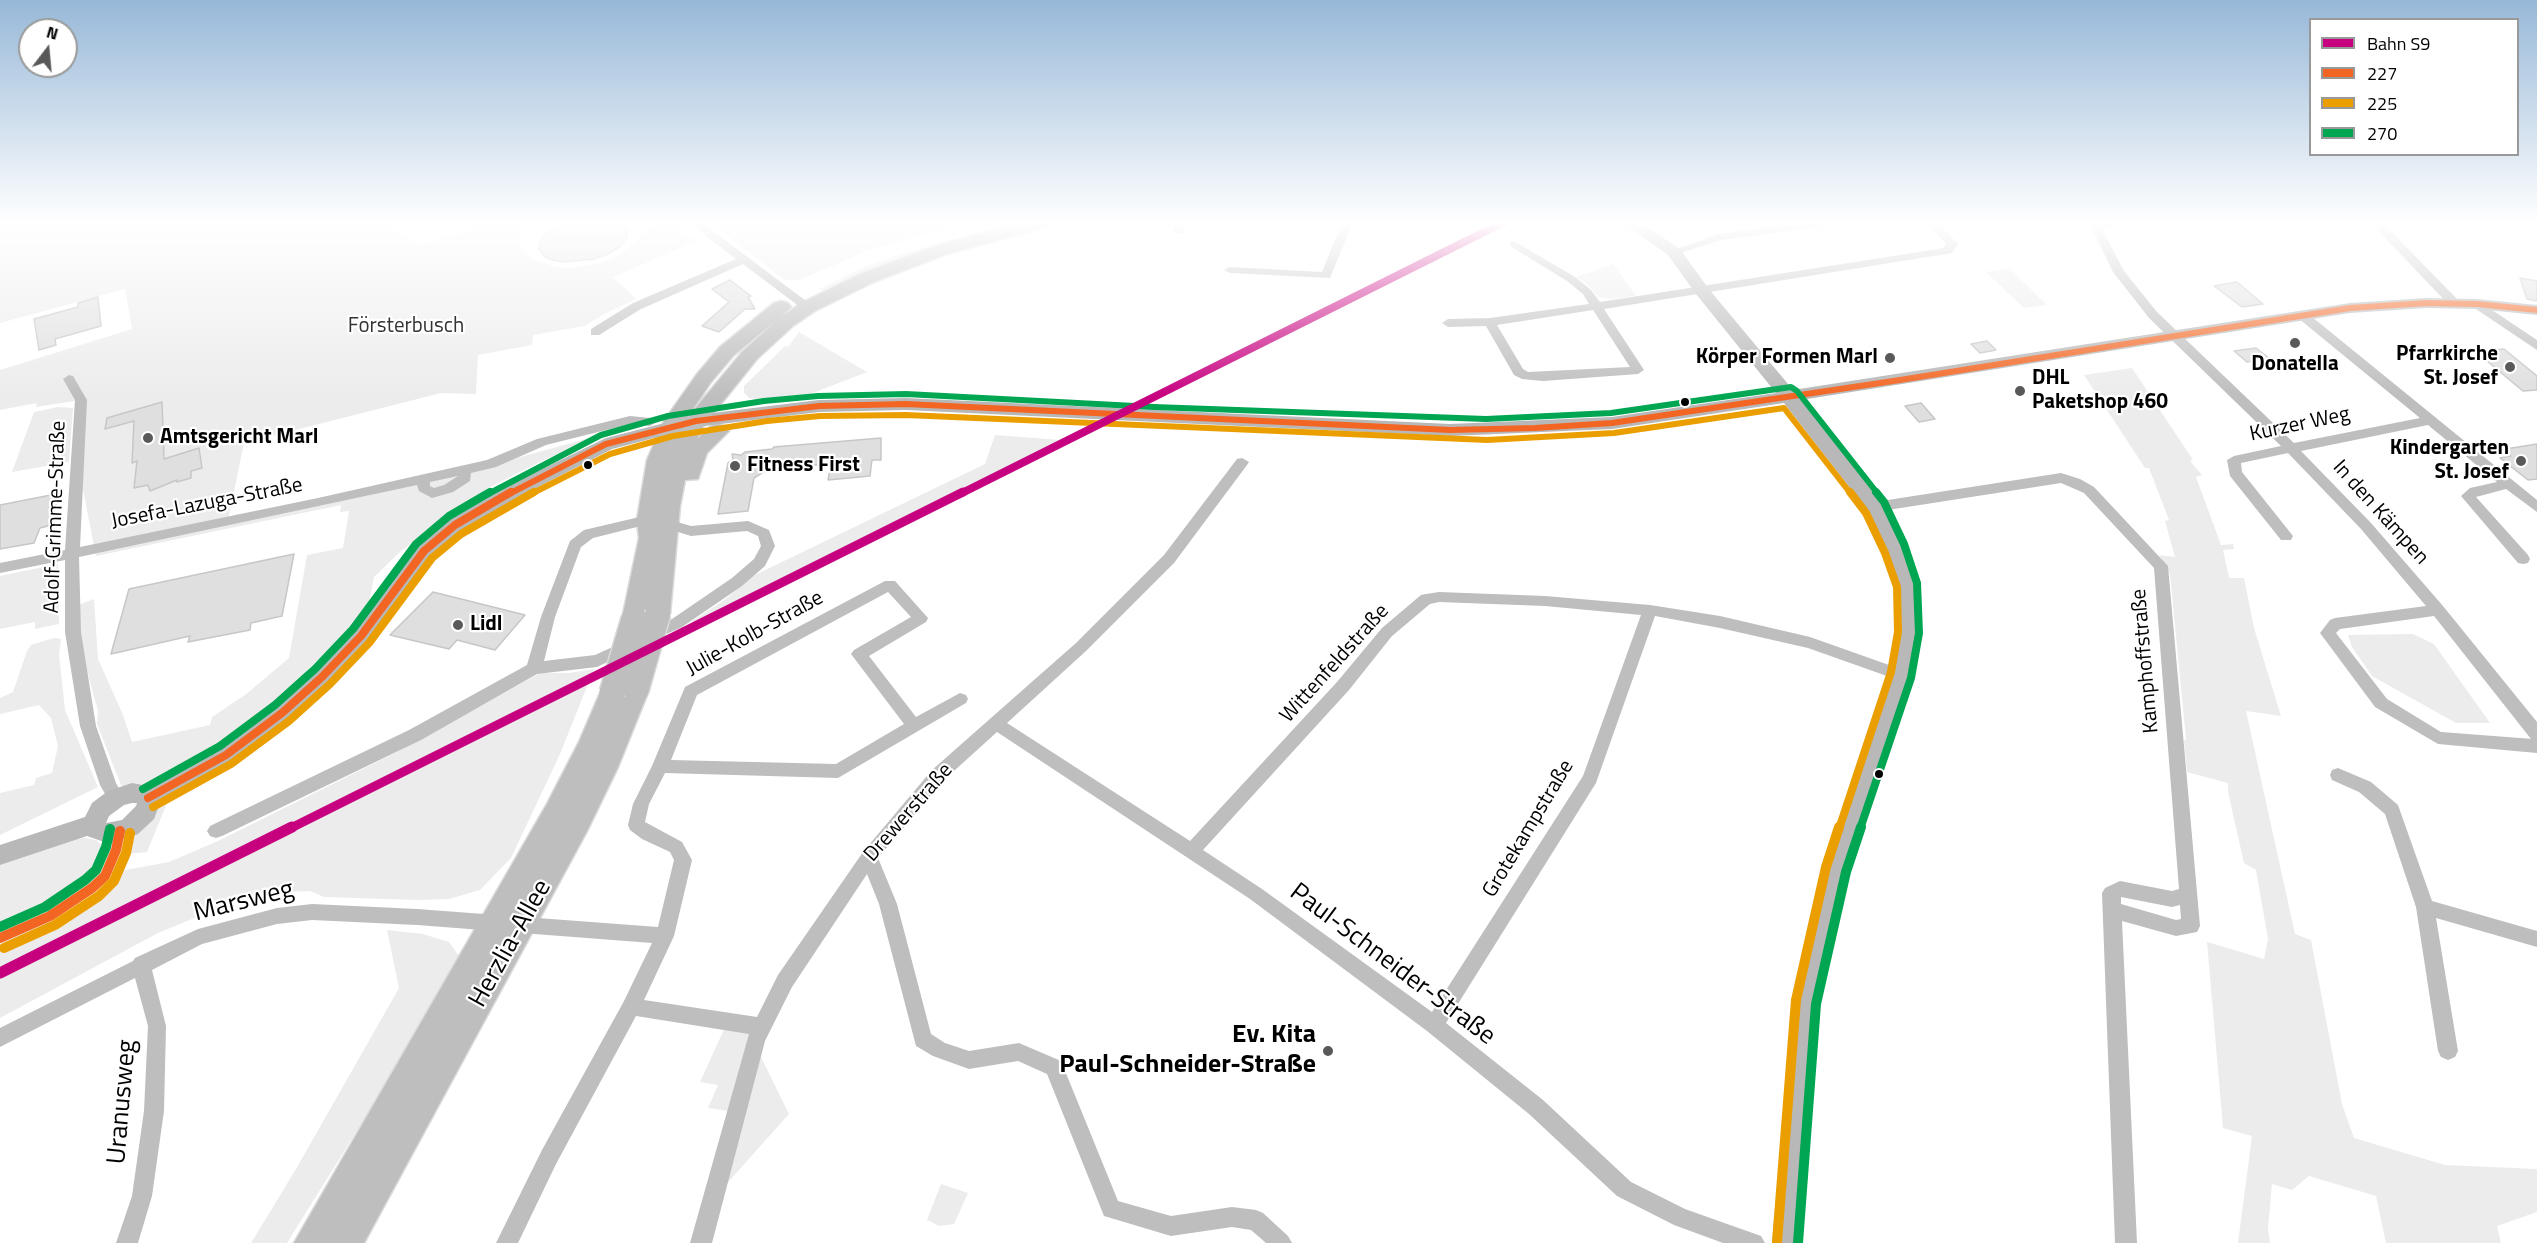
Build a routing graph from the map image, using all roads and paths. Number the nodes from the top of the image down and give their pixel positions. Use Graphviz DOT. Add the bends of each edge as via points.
graph roads {
  1 [pos="697,280"];
  2 [pos="770,280"];
  3 [pos="830,280"];
  4 [pos="862,280"];
  5 [pos="1572,280"];
  6 [pos="1694,280"];
  7 [pos="1764,280"];
  8 [pos="2125,280"];
  9 [pos="2432,280"];
  10 [pos="1702,291"];
  11 [pos="801,303"];
  12 [pos="2454,303"];
  13 [pos="2477,304"];
  14 [pos="1595,306"];
  15 [pos="2537,310"];
  16 [pos="2302,315"];
  17 [pos="1490,322"];
  18 [pos="1448,323"];
  19 [pos="596,332"];
  20 [pos="2174,337"];
  21 [pos="2537,346"];
  22 [pos="69,379"];
  23 [pos="1793,403"];
  24 [pos="1054,418"];
  25 [pos="2431,420"];
  26 [pos="674,429"];
  27 [pos="718,431"];
  28 [pos="2290,447"];
  29 [pos="1242,462"];
  30 [pos="2508,484"];
  31 [pos="1875,507"];
  32 [pos="2537,507"];
  33 [pos="665,524"];
  34 [pos="2286,536"];
  35 [pos="72,553"];
  36 [pos="2523,559"];
  37 [pos="0,568"];
  38 [pos="1650,610"];
  39 [pos="2438,610"];
  40 [pos="534,668"];
  41 [pos="1901,675"];
  42 [pos="624,691"];
  43 [pos="960,699"];
  44 [pos="997,724"];
  45 [pos="914,726"];
  46 [pos="2537,734"];
  47 [pos="2537,746"];
  48 [pos="660,766"];
  49 [pos="2338,775"];
  50 [pos="116,798"];
  51 [pos="147,798"];
  52 [pos="94,824"];
  53 [pos="216,831"];
  54 [pos="1191,851"];
  55 [pos="0,855"];
  56 [pos="869,857"];
  57 [pos="2188,895"];
  58 [pos="2425,907"];
  59 [pos="2113,917"];
  60 [pos="509,924"];
  61 [pos="664,936"];
  62 [pos="2537,939"];
  63 [pos="141,964"];
  64 [pos="631,1007"];
  65 [pos="1434,1025"];
  66 [pos="762,1027"];
  67 [pos="0,1038"];
  68 [pos="2448,1051"];
  69 [pos="128,1243"];
  70 [pos="311,1243"];
  71 [pos="346,1243"];
  72 [pos="507,1243"];
  73 [pos="701,1243"];
  74 [pos="1281,1243"];
  75 [pos="1754,1243"];
  76 [pos="1787,1243"];
  77 [pos="2126,1243"];
  1 -- 19 [label="street" via="637,306"];
  2 -- 11 [label="street"];
  3 -- 11 [label="main road"];
  4 -- 11 [label="main road"];
  5 -- 14 [label="street" via="1587,292"];
  6 -- 10 [label="main road"];
  7 -- 10 [label="street"];
  8 -- 20 [label="street, In den Kämpen"];
  9 -- 12 [label="street"];
  10 -- 14 [label="street"];
  10 -- 23 [label="main road"];
  11 -- 26 [label="main road, Herzlia-Allee" via="765,318 727,351 704,378"];
  12 -- 13 [label="main road"];
  12 -- 16 [label="main road" via="2375,305"];
  13 -- 15 [label="main road"];
  13 -- 21 [label="street"];
  14 -- 17 [label="street"];
  14 -- 17 [label="street" via="1638,370 1526,376 1518,372"];
  16 -- 20 [label="main road"];
  16 -- 25 [label="street"];
  17 -- 18 [label="street"];
  20 -- 23 [label="main road" via="1937,374 1872,396"];
  20 -- 28 [label="street, In den Kämpen"];
  22 -- 35 [label="street, Adolf-Grimme-Straße" via="81,400"];
  23 -- 24 [label="main road" via="1619,436 1489,445"];
  23 -- 31 [label="main road"];
  24 -- 26 [label="main road" via="906,404 819,406"];
  24 -- 27 [label="main road" via="818,418"];
  25 -- 28 [label="street, Kurzer Weg"];
  25 -- 30 [label="street"];
  26 -- 27 [label="main road"];
  26 -- 33 [label="main road, Herzlia-Allee" via="679,457"];
  26 -- 35 [label="street, Josefa-Lazuga-Straße" via="630,420 542,442 491,464"];
  26 -- 51 [label="main road" via="564,465 455,525 424,551 361,636 322,677 226,755"];
  27 -- 33 [label="main road" via="697,450"];
  28 -- 34 [label="street, Kurzer Weg" via="2234,460 2235,473"];
  28 -- 39 [label="street, In den Kämpen" via="2367,526"];
  29 -- 44 [label="street, Drewerstraße" via="1169,559"];
  30 -- 32 [label="street"];
  30 -- 36 [label="street" via="2475,491 2469,496"];
  31 -- 41 [label="main road" via="1907,585 1909,633"];
  31 -- 57 [label="street, Kamphoffstraße" via="2061,478 2090,490 2162,566"];
  33 -- 40 [label="street" via="580,538 548,616"];
  33 -- 40 [label="street" via="691,531 748,526 764,533 767,552 737,582 676,623 597,662"];
  33 -- 42 [label="main road, Herzlia-Allee, bridge" via="658,613"];
  33 -- 42 [label="main road, Herzlia-Allee, bridge" via="650,538"];
  35 -- 37 [label="street, Josefa-Lazuga-Straße"];
  35 -- 50 [label="street, Adolf-Grimme-Straße" via="73,632 87,726"];
  38 -- 41 [label="street, Wittenfeldstraße" via="1810,643"];
  38 -- 54 [label="street, Wittenfeldstraße" via="1545,601 1426,599 1387,632 1343,686"];
  38 -- 65 [label="street, Grotekampstraße" via="1590,778"];
  39 -- 46 [label="street, In den Kämpen"];
  39 -- 47 [label="street" via="2335,624 2328,633 2381,703 2438,738"];
  40 -- 53 [label="street" via="415,735"];
  41 -- 76 [label="main road" via="1836,869 1806,1002"];
  42 -- 60 [label="main road, Herzlia-Allee" via="605,767"];
  43 -- 45 [label="street"];
  44 -- 54 [label="street, Paul-Schneider-Straße"];
  44 -- 56 [label="street, Drewerstraße" via="938,776"];
  45 -- 48 [label="street" via="838,771"];
  45 -- 48 [label="street, Julie-Kolb-Straße" via="859,654 921,618 890,585 691,691"];
  48 -- 61 [label="street, Julie-Kolb-Straße" via="641,804 636,825 676,847 683,860"];
  49 -- 58 [label="street" via="2365,787 2392,810"];
  50 -- 51 [label="main road" via="132,793"];
  50 -- 52 [label="main road" via="100,810"];
  51 -- 52 [label="main road" via="146,812 130,827 110,834 96,830"];
  52 -- 55 [label="main road"];
  54 -- 65 [label="street, Paul-Schneider-Straße"];
  56 -- 66 [label="street, Drewerstraße" via="784,981"];
  56 -- 74 [label="street" via="888,904 923,1040 969,1060 1020,1052 1054,1068 1111,1209 1171,1226 1232,1217 1256,1220"];
  57 -- 59 [label="street" via="2172,899 2120,889 2111,893"];
  57 -- 59 [label="street, Kamphoffstraße" via="2191,926 2176,928 2121,912"];
  58 -- 62 [label="street"];
  58 -- 68 [label="street"];
  59 -- 77 [label="street"];
  60 -- 61 [label="street, Marsweg"];
  60 -- 63 [label="street, Marsweg" via="312,912 277,916 198,937"];
  60 -- 70 [label="main road, Herzlia-Allee"];
  60 -- 71 [label="main road, Herzlia-Allee"];
  61 -- 64 [label="street"];
  63 -- 67 [label="street, Marsweg"];
  63 -- 69 [label="street, Uranusweg" via="157,1026 154,1111 142,1196"];
  64 -- 66 [label="street"];
  64 -- 72 [label="street"];
  65 -- 75 [label="street, Paul-Schneider-Straße" via="1536,1107 1624,1189 1681,1218"];
  66 -- 73 [label="street, Drewerstraße"];
}
